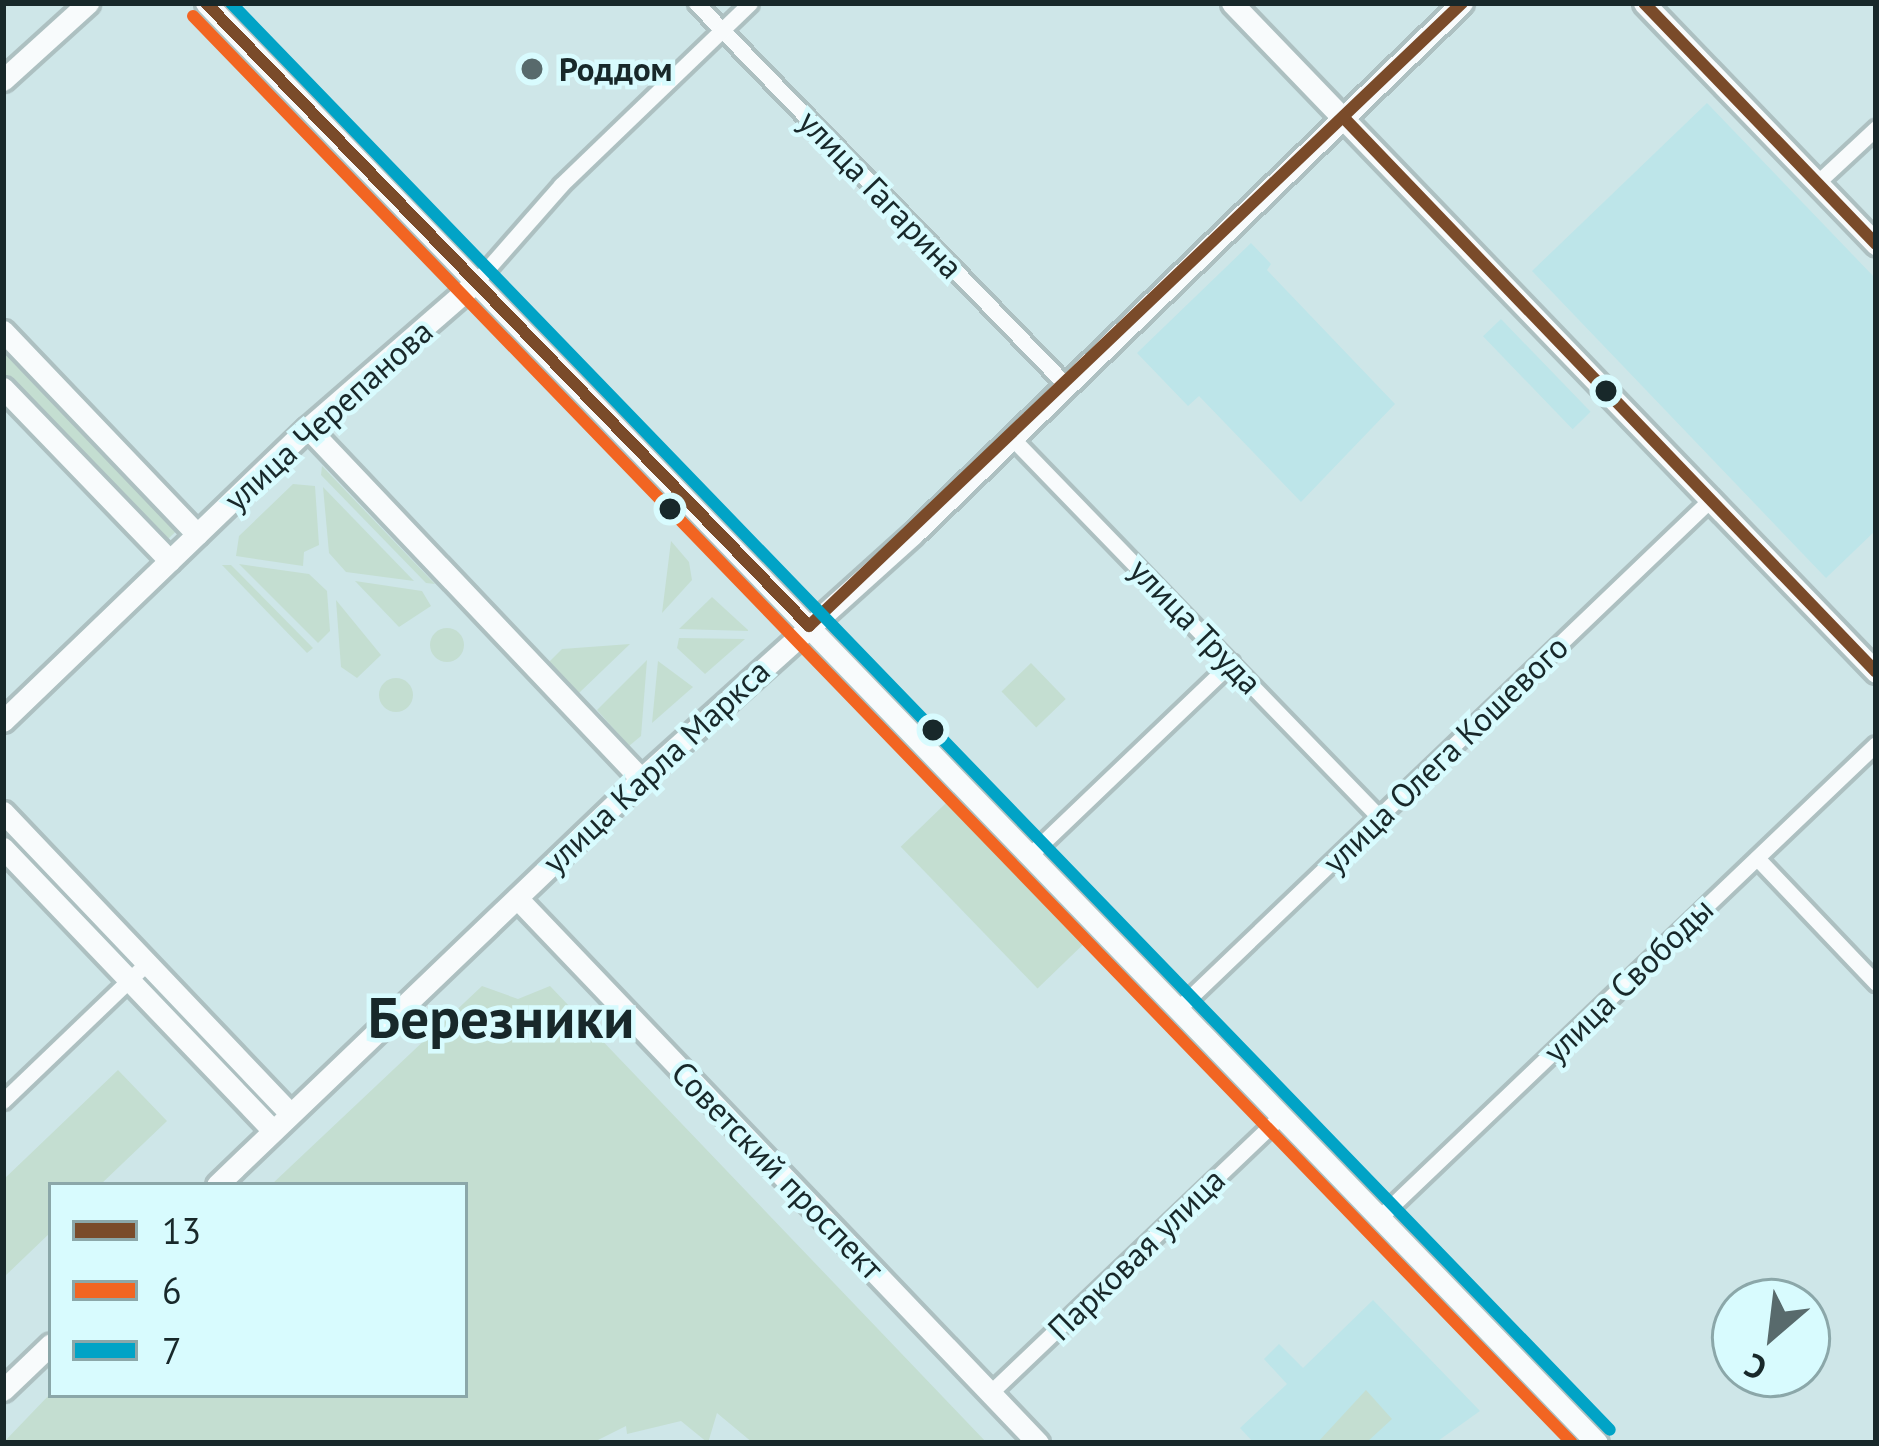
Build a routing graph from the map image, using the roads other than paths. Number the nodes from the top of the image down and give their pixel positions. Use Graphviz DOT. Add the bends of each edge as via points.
graph roads {
  1 [pos="88,3"];
  2 [pos="206,3"];
  3 [pos="696,3"];
  4 [pos="750,3"];
  5 [pos="1232,3"];
  6 [pos="1462,3"];
  7 [pos="1644,3"];
  8 [pos="723,29"];
  9 [pos="3,80"];
  10 [pos="1344,118"];
  11 [pos="1876,128"];
  12 [pos="1817,183"];
  13 [pos="1876,244"];
  14 [pos="475,284"];
  15 [pos="3,331"];
  16 [pos="1066,385"];
  17 [pos="3,388"];
  18 [pos="308,428"];
  19 [pos="1011,436"];
  20 [pos="1710,500"];
  21 [pos="197,534"];
  22 [pos="170,561"];
  23 [pos="809,626"];
  24 [pos="1231,663"];
  25 [pos="1876,672"];
  26 [pos="3,721"];
  27 [pos="1876,744"];
  28 [pos="640,779"];
  29 [pos="3,812"];
  30 [pos="1378,817"];
  31 [pos="3,848"];
  32 [pos="1031,854"];
  33 [pos="1757,857"];
  34 [pos="517,898"];
  35 [pos="147,963"];
  36 [pos="129,980"];
  37 [pos="1876,982"];
  38 [pos="1179,1008"];
  39 [pos="3,1101"];
  40 [pos="291,1114"];
  41 [pos="1282,1114"];
  42 [pos="273,1131"];
  43 [pos="220,1182"];
  44 [pos="1380,1217"];
  45 [pos="48,1347"];
  46 [pos="3,1390"];
  47 [pos="990,1393"];
  48 [pos="1038,1443"];
  49 [pos="1597,1443"];
  1 -- 9 [label="main road"];
  2 -- 14 [label="main road"];
  3 -- 8 [label="street, улица Гагарина"];
  4 -- 8 [label="street, улица Черепанова"];
  5 -- 10 [label="main road"];
  6 -- 10 [label="main road, улица Карла Маркса"];
  7 -- 12 [label="main road"];
  8 -- 14 [label="street, улица Черепанова" via="561,184"];
  8 -- 16 [label="street, улица Гагарина"];
  10 -- 16 [label="main road, улица Карла Маркса"];
  10 -- 20 [label="main road"];
  11 -- 12 [label="street"];
  12 -- 13 [label="main road"];
  14 -- 18 [label="main road, улица Черепанова"];
  14 -- 23 [label="main road"];
  15 -- 21 [label="main road"];
  16 -- 19 [label="main road, улица Карла Маркса"];
  17 -- 22 [label="main road"];
  18 -- 21 [label="main road, улица Черепанова"];
  18 -- 28 [label="main road"];
  19 -- 23 [label="main road, улица Карла Маркса"];
  19 -- 24 [label="street, улица Труда"];
  20 -- 25 [label="main road"];
  20 -- 30 [label="street, улица Олега Кошевого"];
  21 -- 22 [label="main road, улица Черепанова"];
  22 -- 26 [label="main road, улица Черепанова"];
  23 -- 28 [label="main road, улица Карла Маркса"];
  23 -- 32 [label="main road"];
  24 -- 30 [label="street, улица Труда"];
  24 -- 32 [label="street"];
  27 -- 33 [label="street, улица Свободы"];
  28 -- 34 [label="main road, улица Карла Маркса"];
  29 -- 35 [label="main road"];
  30 -- 38 [label="street, улица Олега Кошевого"];
  31 -- 36 [label="main road"];
  32 -- 38 [label="main road"];
  33 -- 37 [label="street"];
  33 -- 44 [label="street, улица Свободы"];
  34 -- 40 [label="main road, улица Карла Маркса"];
  34 -- 47 [label="main road, Советский проспект"];
  35 -- 36 [label="street"];
  35 -- 40 [label="main road"];
  36 -- 39 [label="street"];
  36 -- 42 [label="main road"];
  38 -- 41 [label="main road"];
  40 -- 42 [label="main road, улица Карла Маркса"];
  41 -- 44 [label="main road"];
  41 -- 47 [label="street, Парковая улица"];
  42 -- 43 [label="main road, улица Карла Маркса"];
  44 -- 49 [label="main road"];
  45 -- 46 [label="main road"];
  47 -- 48 [label="main road, Советский проспект"];
}
